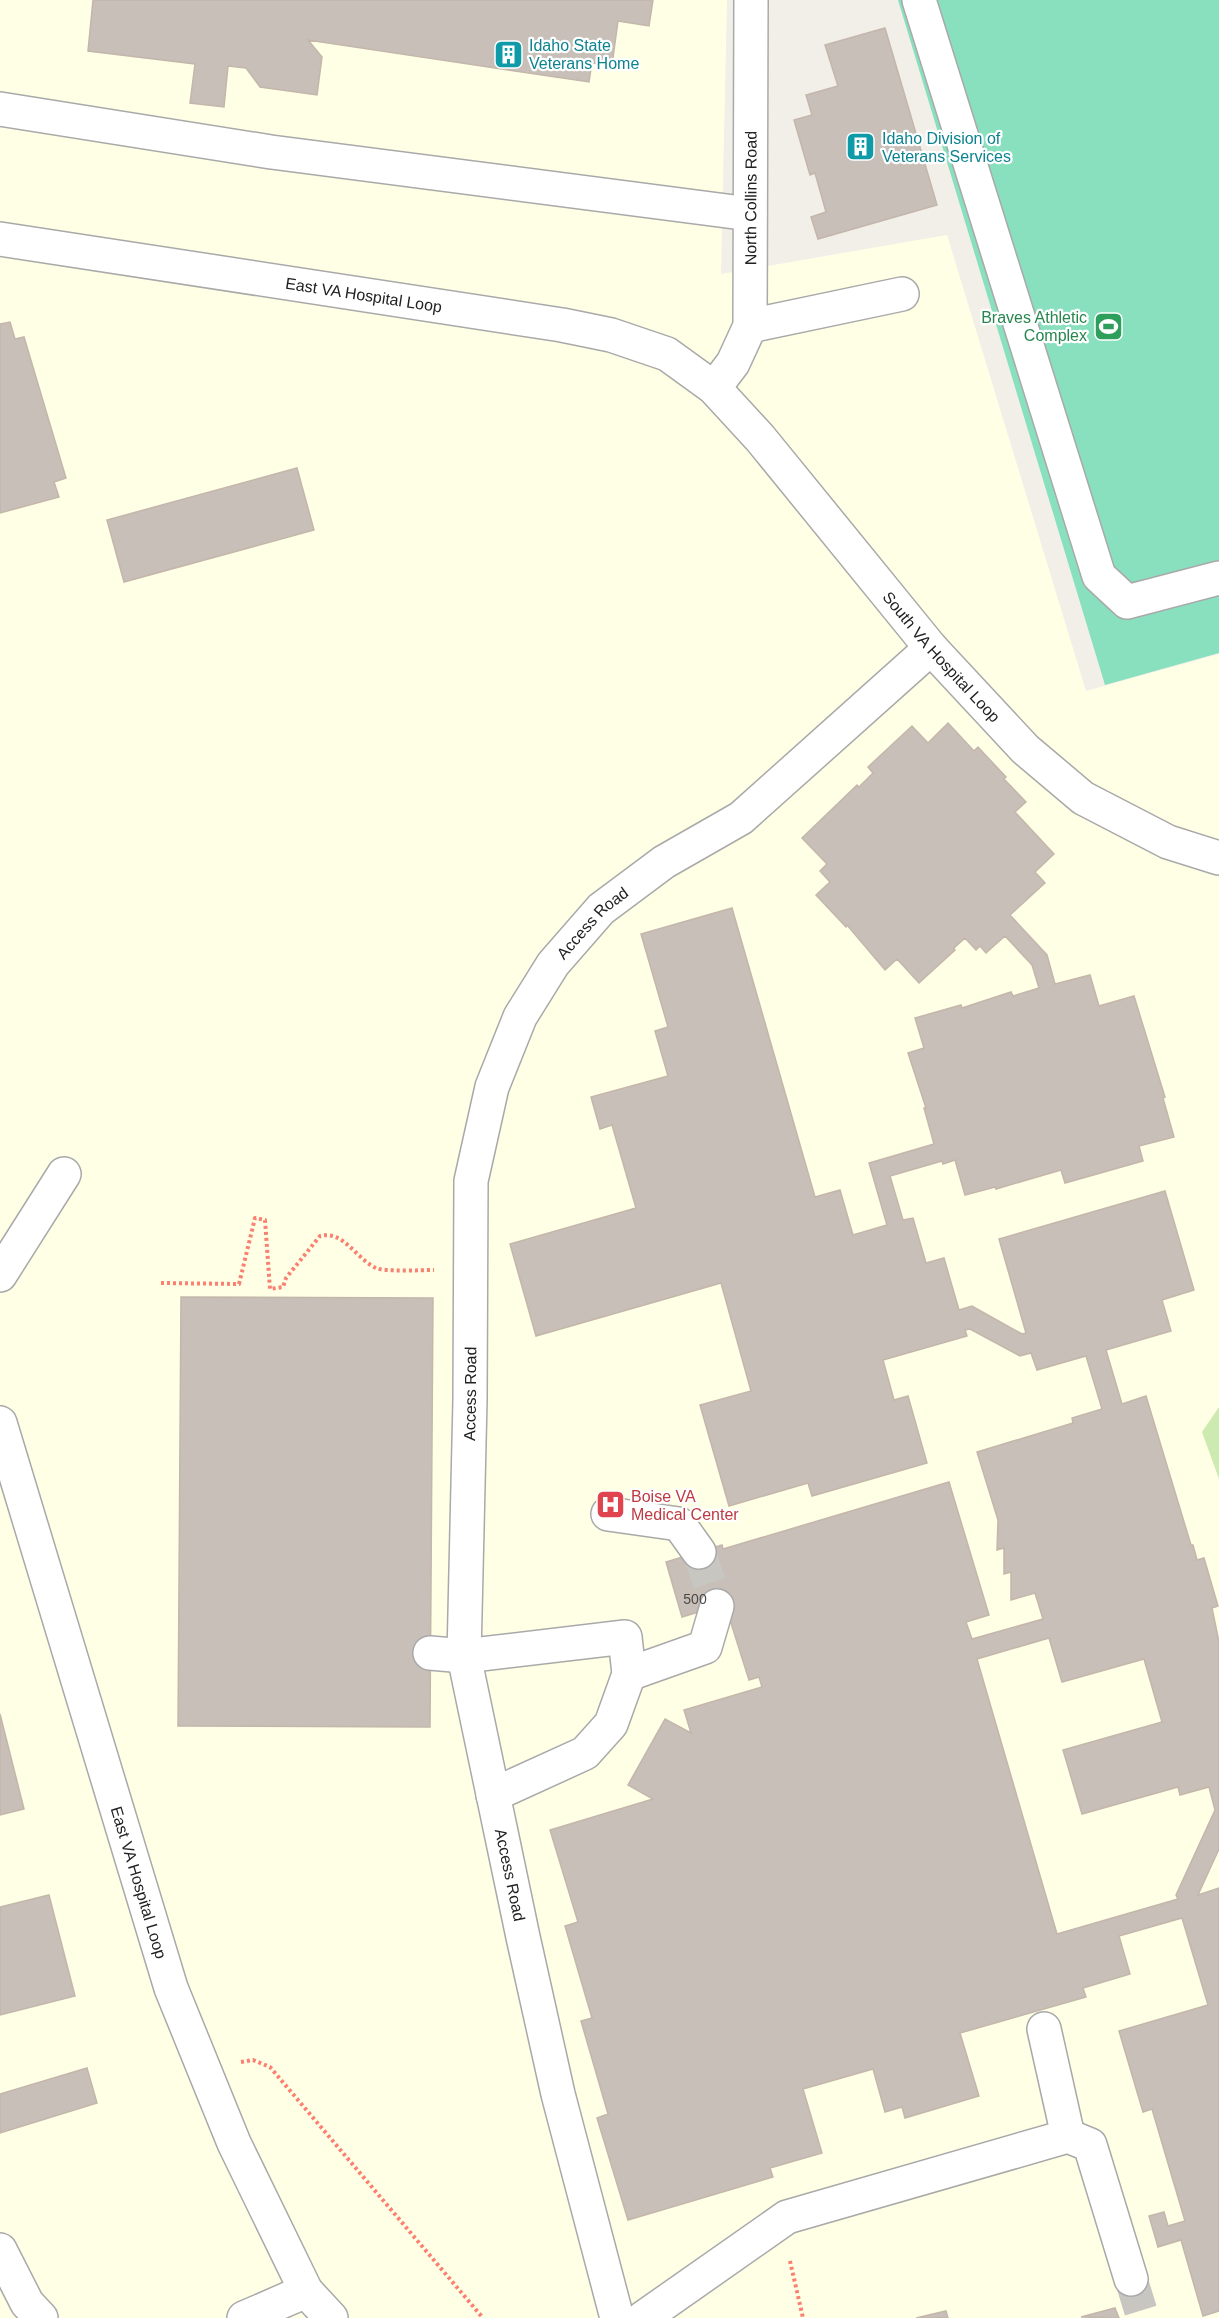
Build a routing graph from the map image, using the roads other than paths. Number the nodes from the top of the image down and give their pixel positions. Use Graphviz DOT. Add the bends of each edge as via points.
graph roads {
  1 [pos="751,0"];
  2 [pos="918,0"];
  3 [pos="0,109"];
  4 [pos="750,214"];
  5 [pos="0,239"];
  6 [pos="902,294"];
  7 [pos="750,326"];
  8 [pos="714,388"];
  9 [pos="1219,578"];
  10 [pos="932,648"];
  11 [pos="1219,858"];
  12 [pos="64,1174"];
  13 [pos="0,1275"];
  14 [pos="0,1423"];
  15 [pos="608,1514"];
  16 [pos="699,1552"];
  17 [pos="717,1606"];
  18 [pos="430,1653"];
  19 [pos="464,1656"];
  20 [pos="629,1674"];
  21 [pos="493,1795"];
  22 [pos="1044,2029"];
  23 [pos="1068,2136"];
  24 [pos="0,2250"];
  25 [pos="1131,2279"];
  26 [pos="306,2291"];
  27 [pos="41,2318"];
  28 [pos="244,2318"];
  29 [pos="331,2318"];
  30 [pos="617,2318"];
  31 [pos="643,2318"];
  1 -- 4 [label="street, North Collins Road"];
  2 -- 9 [label="street" via="1099,576 1127,602"];
  3 -- 4 [label="street" via="271,152"];
  4 -- 7 [label="street, North Collins Road"];
  5 -- 8 [label="street, East VA Hospital Loop" via="611,335 668,354"];
  6 -- 7 [label="street"];
  7 -- 8 [label="street, North Collins Road" via="733,363"];
  8 -- 10 [label="street, South VA Hospital Loop" via="760,438"];
  10 -- 11 [label="street, South VA Hospital Loop" via="1025,749 1083,798 1168,842"];
  10 -- 19 [label="street, Access Road" via="741,818 664,862 602,909 553,964 520,1017 492,1087 471,1181"];
  12 -- 13 [label="street"];
  14 -- 26 [label="street, East VA Hospital Loop" via="171,1988 234,2143"];
  15 -- 16 [label="street" via="679,1524"];
  17 -- 20 [label="street" via="705,1647"];
  18 -- 19 [label="street"];
  19 -- 20 [label="street" via="625,1637"];
  19 -- 21 [label="street, Access Road"];
  20 -- 21 [label="street" via="611,1724 585,1753"];
  21 -- 30 [label="street, Access Road" via="558,2094"];
  22 -- 23 [label="street"];
  23 -- 25 [label="street" via="1090,2145"];
  23 -- 31 [label="street" via="786,2217"];
  24 -- 27 [label="street" via="27,2303"];
  26 -- 28 [label="street"];
  26 -- 29 [label="street, East VA Hospital Loop"];
}
